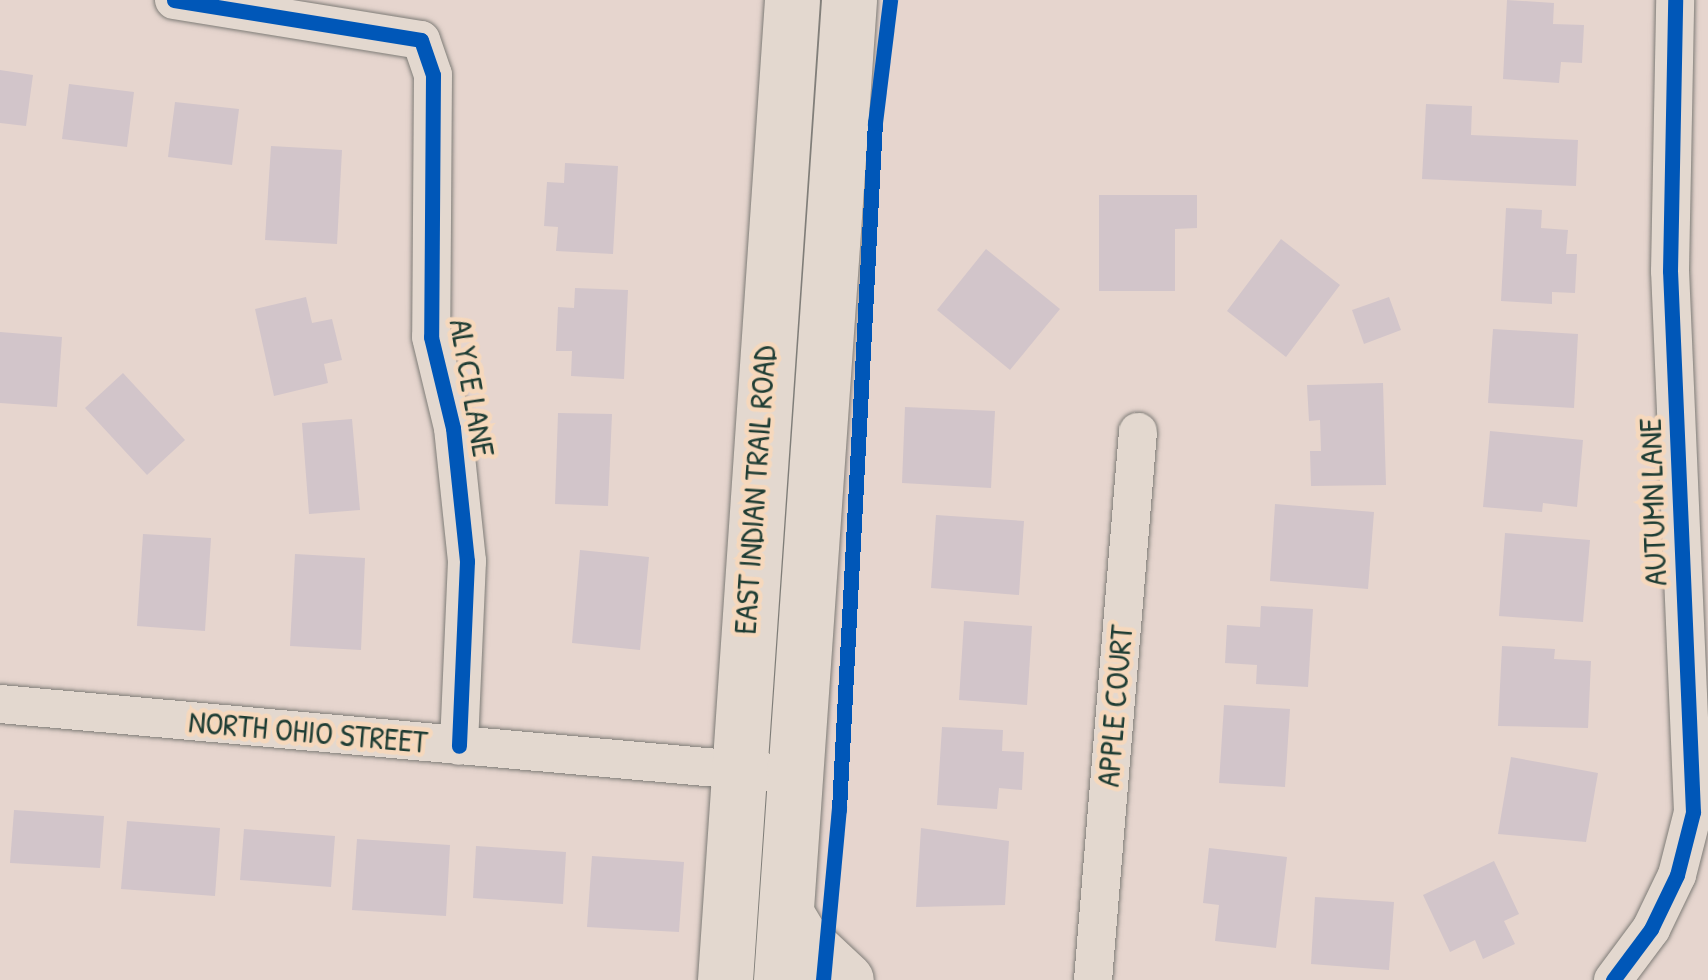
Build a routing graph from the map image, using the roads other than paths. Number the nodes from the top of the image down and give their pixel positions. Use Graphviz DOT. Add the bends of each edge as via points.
graph roads {
  1 [pos="174,0"];
  2 [pos="792,0"];
  3 [pos="848,0"];
  4 [pos="1676,0"];
  5 [pos="1138,432"];
  6 [pos="0,704"];
  7 [pos="459,746"];
  8 [pos="736,768"];
  9 [pos="795,775"];
  10 [pos="786,914"];
  11 [pos="725,980"];
  12 [pos="781,980"];
  13 [pos="846,980"];
  14 [pos="1092,980"];
  15 [pos="1613,980"];
  1 -- 7 [label="street, ALYCE LANE" via="421,40 433,75 431,337 453,428 467,561"];
  2 -- 8 [label="main road, EAST INDIAN TRAIL ROAD"];
  3 -- 9 [label="main road, EAST INDIAN TRAIL ROAD"];
  4 -- 15 [label="street, AUTUMN LANE" via="1670,271 1693,812 1678,875 1652,930"];
  5 -- 14 [label="street, APPLE COURT"];
  6 -- 7 [label="street, NORTH OHIO STREET"];
  7 -- 8 [label="street, NORTH OHIO STREET"];
  8 -- 9 [label="street, NORTH OHIO STREET"];
  8 -- 11 [label="main road, EAST INDIAN TRAIL ROAD"];
  9 -- 10 [label="main road, EAST INDIAN TRAIL ROAD"];
  10 -- 12 [label="main road, EAST INDIAN TRAIL ROAD"];
  10 -- 13 [label="main road" via="799,936"];
}
